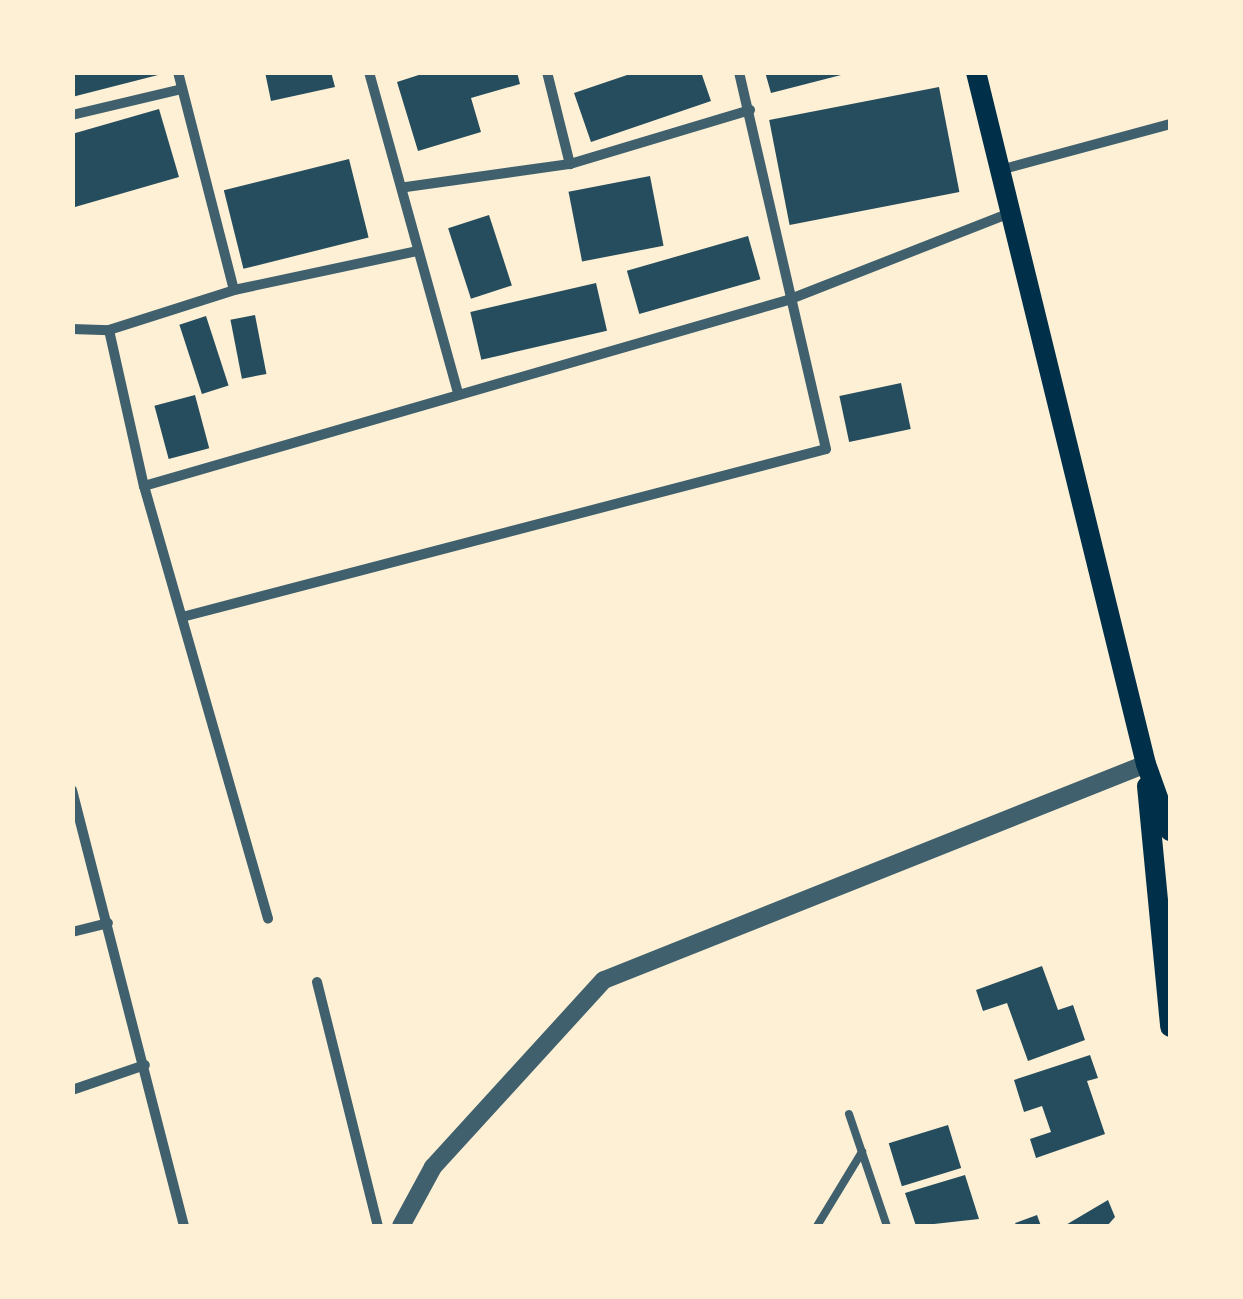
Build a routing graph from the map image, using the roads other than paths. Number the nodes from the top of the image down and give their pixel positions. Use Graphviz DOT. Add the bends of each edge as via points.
graph roads {
  1 [pos="178,72"];
  2 [pos="369,72"];
  3 [pos="546,72"];
  4 [pos="740,72"];
  5 [pos="976,72"];
  6 [pos="182,89"];
  7 [pos="750,110"];
  8 [pos="72,115"];
  9 [pos="1170,124"];
  10 [pos="570,164"];
  11 [pos="1000,170"];
  12 [pos="406,187"];
  13 [pos="1011,212"];
  14 [pos="418,252"];
  15 [pos="234,290"];
  16 [pos="788,300"];
  17 [pos="72,329"];
  18 [pos="110,330"];
  19 [pos="456,390"];
  20 [pos="144,486"];
  21 [pos="186,616"];
  22 [pos="1146,764"];
  23 [pos="72,790"];
  24 [pos="1170,830"];
  25 [pos="268,919"];
  26 [pos="108,923"];
  27 [pos="72,932"];
  28 [pos="317,982"];
  29 [pos="1170,1027"];
  30 [pos="145,1065"];
  31 [pos="72,1090"];
  32 [pos="850,1114"];
  33 [pos="862,1152"];
  34 [pos="184,1226"];
  35 [pos="378,1226"];
  36 [pos="401,1226"];
  37 [pos="817,1226"];
  38 [pos="887,1226"];
  1 -- 6 [label="street"];
  2 -- 12 [label="street"];
  3 -- 10 [label="street"];
  4 -- 7 [label="street"];
  5 -- 11 [label="main road"];
  6 -- 8 [label="street"];
  6 -- 15 [label="street"];
  7 -- 10 [label="street"];
  7 -- 16 [label="street"];
  9 -- 11 [label="street"];
  10 -- 12 [label="street"];
  11 -- 13 [label="main road"];
  12 -- 14 [label="street"];
  13 -- 16 [label="street"];
  13 -- 22 [label="main road"];
  14 -- 15 [label="street"];
  14 -- 19 [label="street"];
  15 -- 18 [label="street"];
  16 -- 19 [label="street"];
  16 -- 21 [label="street" via="826,449"];
  17 -- 18 [label="street"];
  18 -- 20 [label="street"];
  19 -- 20 [label="street"];
  20 -- 21 [label="street"];
  21 -- 25 [label="street"];
  22 -- 24 [label="main road"];
  22 -- 29 [label="main road"];
  22 -- 36 [label="street" via="604,980 433,1168"];
  23 -- 26 [label="street"];
  26 -- 27 [label="street"];
  26 -- 30 [label="street"];
  28 -- 35 [label="street"];
  30 -- 31 [label="street"];
  30 -- 34 [label="street"];
  32 -- 33 [label="lane"];
  33 -- 37 [label="lane"];
  33 -- 38 [label="lane"];
}
